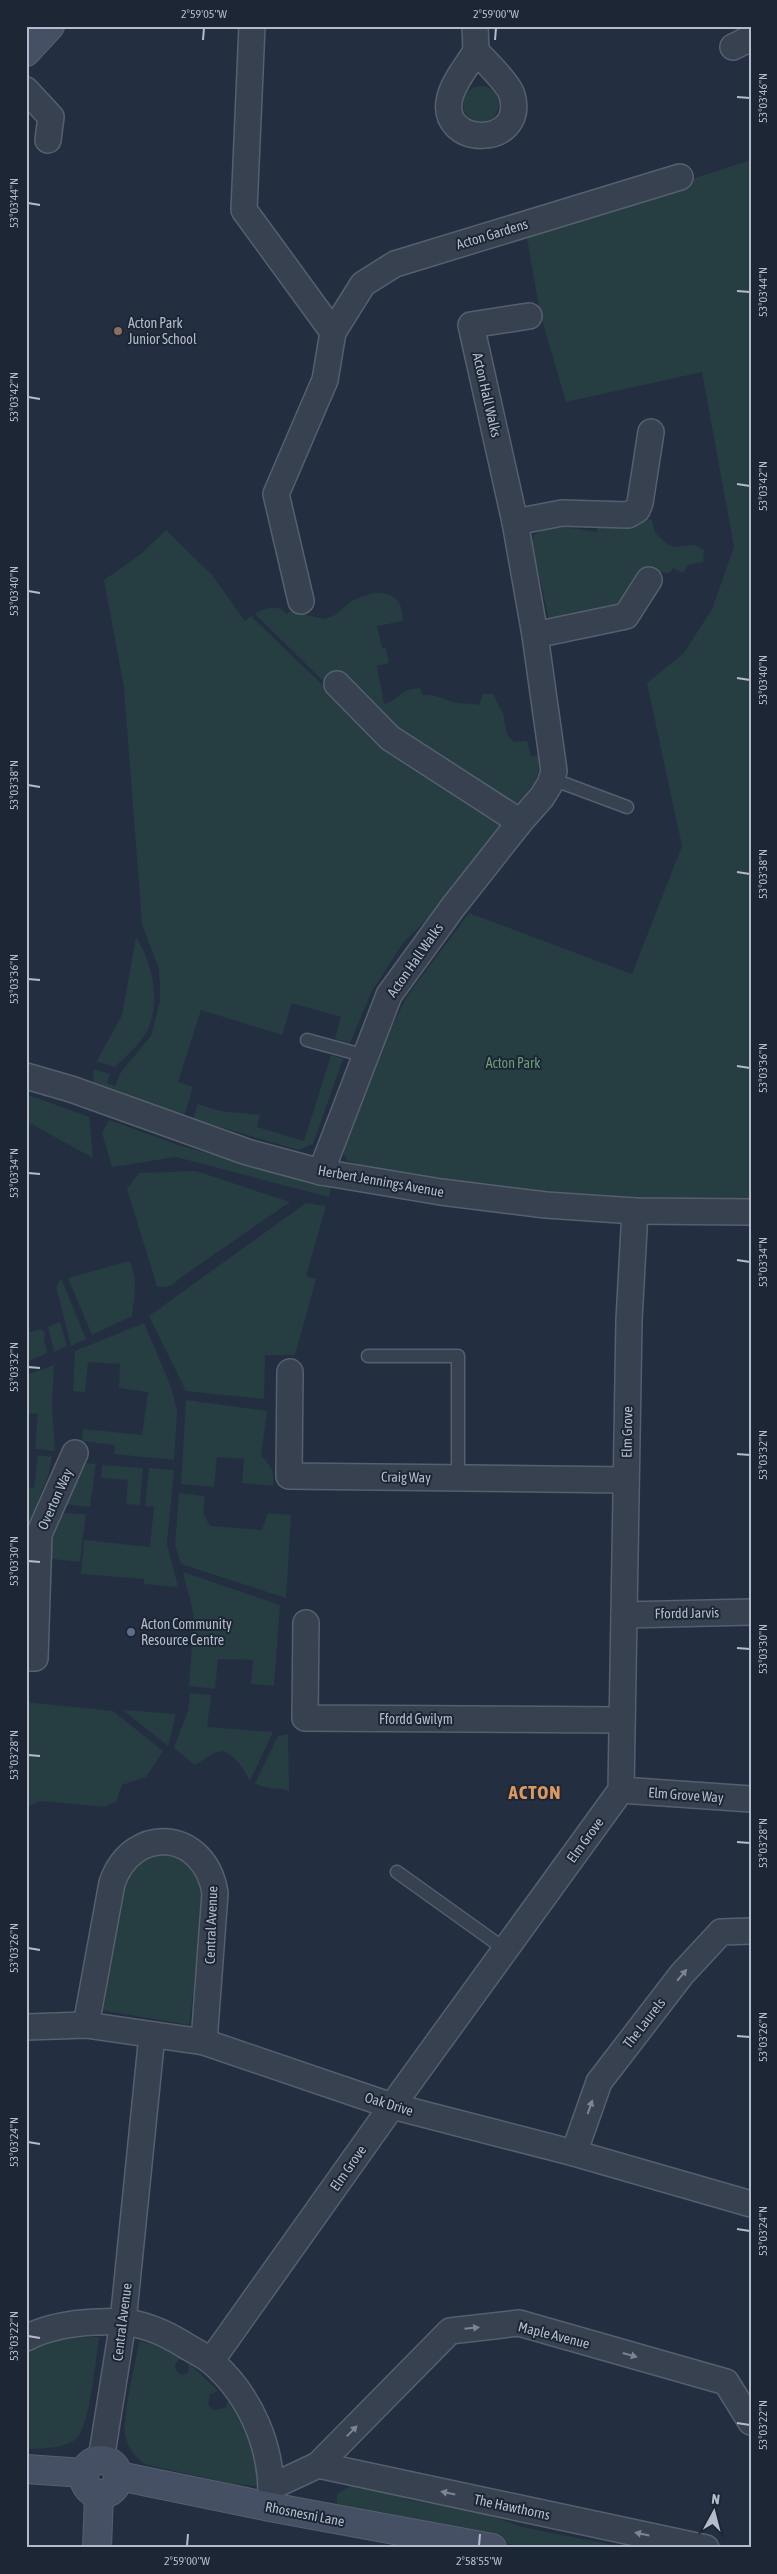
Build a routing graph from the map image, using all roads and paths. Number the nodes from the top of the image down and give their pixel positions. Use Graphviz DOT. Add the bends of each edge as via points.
graph roads {
  1 [pos="252,26"];
  2 [pos="475,26"];
  3 [pos="476,51"];
  4 [pos="498,77"];
  5 [pos="458,82"];
  6 [pos="26,90"];
  7 [pos="48,140"];
  8 [pos="680,177"];
  9 [pos="529,316"];
  10 [pos="333,332"];
  11 [pos="651,432"];
  12 [pos="515,522"];
  13 [pos="648,580"];
  14 [pos="301,602"];
  15 [pos="535,635"];
  16 [pos="337,684"];
  17 [pos="552,778"];
  18 [pos="627,807"];
  19 [pos="520,822"];
  20 [pos="307,1040"];
  21 [pos="366,1056"];
  22 [pos="26,1076"];
  23 [pos="321,1172"];
  24 [pos="635,1211"];
  25 [pos="751,1212"];
  26 [pos="368,1356"];
  27 [pos="290,1372"];
  28 [pos="75,1453"];
  29 [pos="458,1477"];
  30 [pos="626,1480"];
  31 [pos="751,1612"];
  32 [pos="624,1615"];
  33 [pos="306,1623"];
  34 [pos="26,1658"];
  35 [pos="622,1720"];
  36 [pos="622,1790"];
  37 [pos="751,1800"];
  38 [pos="397,1872"];
  39 [pos="751,1931"];
  40 [pos="506,1950"];
  41 [pos="86,2024"];
  42 [pos="26,2027"];
  43 [pos="152,2035"];
  44 [pos="204,2042"];
  45 [pos="392,2106"];
  46 [pos="574,2153"];
  47 [pos="751,2204"];
  48 [pos="123,2322"];
  49 [pos="29,2330"];
  50 [pos="211,2361"];
  51 [pos="751,2422"];
  52 [pos="318,2466"];
  53 [pos="26,2469"];
  54 [pos="101,2476"];
  55 [pos="271,2497"];
  56 [pos="97,2548"];
  57 [pos="492,2548"];
  58 [pos="706,2548"];
  1 -- 10 [label="street" via="244,210"];
  2 -- 3 [label="street"];
  3 -- 4 [label="street"];
  3 -- 5 [label="street"];
  4 -- 5 [label="street" via="488,72 477,72"];
  4 -- 5 [label="street" via="511,92 512,113 502,129 486,136 475,136 456,125 449,99"];
  6 -- 7 [label="street" via="51,117"];
  8 -- 10 [label="street, Acton Gardens" via="395,264 363,284"];
  9 -- 12 [label="street, Acton Hall Walks" via="471,325"];
  10 -- 14 [label="street, Acton Gardens" via="325,380 276,494"];
  11 -- 12 [label="street" via="637,510 628,515 562,513"];
  12 -- 15 [label="street, Acton Hall Walks"];
  13 -- 15 [label="street" via="626,616"];
  15 -- 17 [label="street, Acton Hall Walks" via="554,771"];
  16 -- 19 [label="street" via="390,738"];
  17 -- 18 [label="lane"];
  17 -- 19 [label="street, Acton Hall Walks" via="542,797"];
  19 -- 21 [label="street, Acton Hall Walks" via="407,968 389,996"];
  20 -- 21 [label="lane"];
  21 -- 23 [label="street, Acton Hall Walks"];
  22 -- 23 [label="street, Herbert Jennings Avenue" via="247,1152"];
  23 -- 24 [label="street, Herbert Jennings Avenue" via="441,1192 546,1205"];
  24 -- 25 [label="street, Herbert Jennings Avenue"];
  24 -- 30 [label="street, Elm Grove"];
  26 -- 29 [label="lane" via="458,1356"];
  27 -- 29 [label="street, Craig Way" via="289,1476"];
  28 -- 34 [label="street, Overton Way" via="39,1534 35,1658"];
  29 -- 30 [label="street, Craig Way"];
  30 -- 32 [label="street, Elm Grove"];
  31 -- 32 [label="street, Ffordd Jarvis"];
  32 -- 35 [label="street, Elm Grove"];
  33 -- 35 [label="street, Ffordd Gwilym" via="306,1718"];
  35 -- 36 [label="street, Elm Grove"];
  36 -- 37 [label="street, Elm Grove Way"];
  36 -- 40 [label="street, Elm Grove"];
  38 -- 40 [label="lane"];
  46 -- 39 [label="street, The Laurels, one-way" via="599,2082 682,1974 721,1932"];
  40 -- 45 [label="street, Elm Grove"];
  41 -- 42 [label="street, Oak Drive"];
  41 -- 43 [label="street, Oak Drive"];
  41 -- 44 [label="street, Central Avenue" via="117,1869 126,1856 138,1848 152,1842 167,1841 181,1844 194,1852 205,1864 215,1893"];
  43 -- 44 [label="street, Oak Drive"];
  43 -- 48 [label="street, Central Avenue"];
  44 -- 45 [label="street, Oak Drive"];
  45 -- 46 [label="street, Oak Drive"];
  45 -- 50 [label="street, Elm Grove"];
  46 -- 47 [label="street, Oak Drive"];
  48 -- 49 [label="street" via="74,2323"];
  48 -- 50 [label="street" via="163,2332"];
  48 -- 54 [label="street, Central Avenue"];
  50 -- 55 [label="street" via="236,2387 252,2412 264,2440"];
  52 -- 51 [label="street, Maple Avenue, one-way" via="450,2330 519,2323 726,2382"];
  52 -- 55 [label="street, Maple Avenue"];
  58 -- 52 [label="street, The Hawthorns, one-way"];
  53 -- 54 [label="main road, Rhosnesni Lane"];
  54 -- 55 [label="main road, Rhosnesni Lane"];
  54 -- 56 [label="main road"];
  55 -- 57 [label="main road, Rhosnesni Lane"];
}
